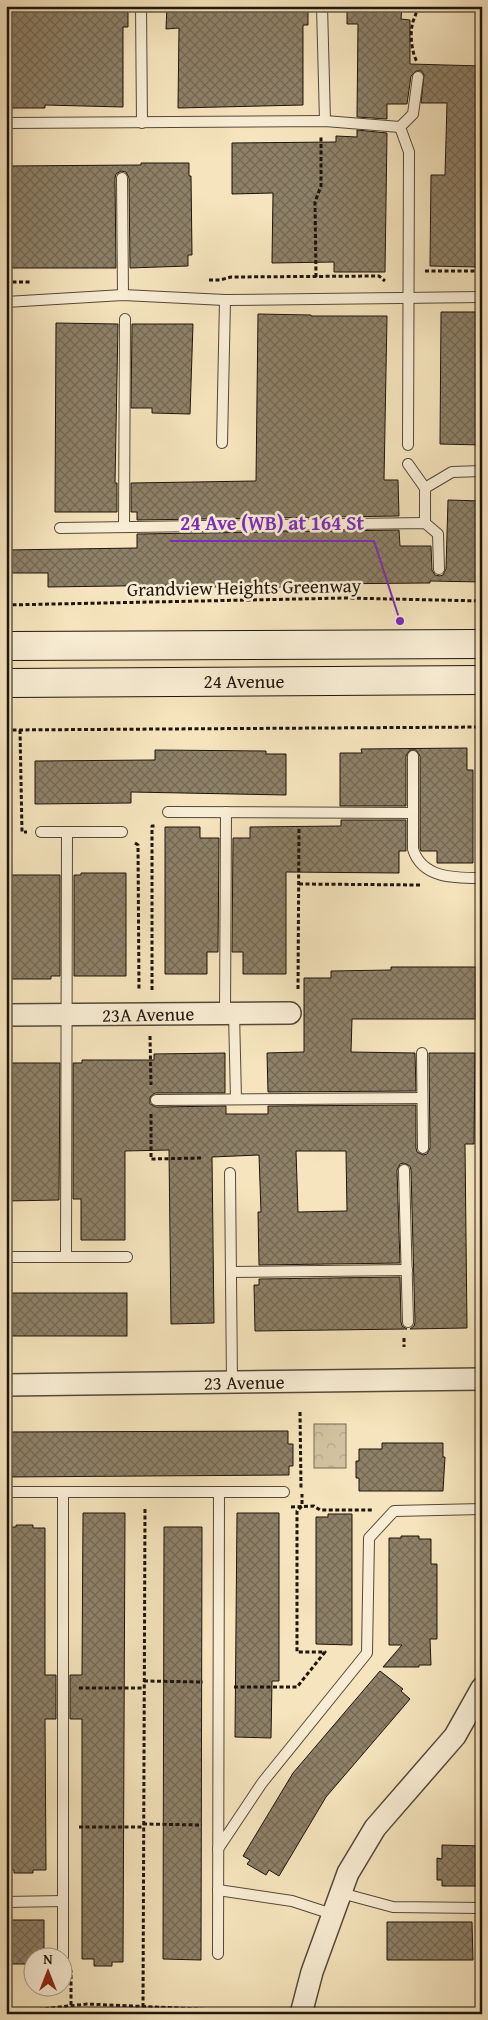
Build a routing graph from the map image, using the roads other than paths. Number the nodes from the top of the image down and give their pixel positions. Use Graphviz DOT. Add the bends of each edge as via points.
graph roads {
  1 [pos="141,6"];
  2 [pos="322,6"];
  3 [pos="418,78"];
  4 [pos="323,121"];
  5 [pos="142,123"];
  6 [pos="6,124"];
  7 [pos="400,127"];
  8 [pos="122,178"];
  9 [pos="123,295"];
  10 [pos="408,297"];
  11 [pos="482,297"];
  12 [pos="225,300"];
  13 [pos="6,302"];
  14 [pos="125,319"];
  15 [pos="222,443"];
  16 [pos="408,445"];
  17 [pos="408,464"];
  18 [pos="482,471"];
  19 [pos="425,488"];
  20 [pos="425,523"];
  21 [pos="124,527"];
  22 [pos="60,528"];
  23 [pos="439,569"];
  24 [pos="482,644"];
  25 [pos="6,646"];
  26 [pos="482,680"];
  27 [pos="6,683"];
  28 [pos="414,756"];
  29 [pos="168,812"];
  30 [pos="226,812"];
  31 [pos="414,814"];
  32 [pos="40,832"];
  33 [pos="67,832"];
  34 [pos="122,832"];
  35 [pos="482,878"];
  36 [pos="230,1013"];
  37 [pos="290,1013"];
  38 [pos="67,1014"];
  39 [pos="6,1015"];
  40 [pos="422,1053"];
  41 [pos="422,1098"];
  42 [pos="236,1099"];
  43 [pos="156,1100"];
  44 [pos="423,1148"];
  45 [pos="404,1170"];
  46 [pos="230,1173"];
  47 [pos="6,1257"];
  48 [pos="66,1257"];
  49 [pos="127,1257"];
  50 [pos="407,1270"];
  51 [pos="231,1272"];
  52 [pos="408,1322"];
  53 [pos="482,1379"];
  54 [pos="232,1382"];
  55 [pos="6,1385"];
  56 [pos="6,1492"];
  57 [pos="63,1492"];
  58 [pos="219,1492"];
  59 [pos="284,1492"];
  60 [pos="482,1509"];
  61 [pos="482,1688"];
  62 [pos="218,1849"];
  63 [pos="218,1890"];
  64 [pos="341,1893"];
  65 [pos="6,1902"];
  66 [pos="63,1902"];
  67 [pos="481,1908"];
  68 [pos="332,1914"];
  69 [pos="63,1948"];
  70 [pos="218,1954"];
  71 [pos="301,2014"];
  1 -- 5 [label="lane"];
  2 -- 4 [label="lane"];
  3 -- 7 [label="lane" via="413,114"];
  4 -- 5 [label="lane"];
  4 -- 7 [label="lane"];
  5 -- 6 [label="lane"];
  7 -- 10 [label="lane" via="409,152"];
  8 -- 9 [label="lane"];
  9 -- 12 [label="lane"];
  9 -- 13 [label="lane"];
  10 -- 11 [label="lane"];
  10 -- 12 [label="lane"];
  10 -- 16 [label="lane"];
  12 -- 15 [label="lane"];
  14 -- 21 [label="lane"];
  17 -- 19 [label="lane"];
  18 -- 19 [label="lane" via="452,472"];
  19 -- 20 [label="lane"];
  20 -- 21 [label="lane"];
  20 -- 23 [label="lane" via="438,534"];
  21 -- 22 [label="lane"];
  24 -- 25 [label="main road, 24 Avenue"];
  26 -- 27 [label="main road, 24 Avenue"];
  28 -- 31 [label="lane"];
  29 -- 30 [label="lane"];
  30 -- 31 [label="lane"];
  30 -- 36 [label="lane"];
  31 -- 35 [label="lane" via="414,849 420,863 444,876"];
  32 -- 33 [label="lane"];
  33 -- 34 [label="lane"];
  33 -- 38 [label="lane"];
  36 -- 37 [label="street, 23A Avenue"];
  36 -- 38 [label="street, 23A Avenue"];
  36 -- 42 [label="lane"];
  38 -- 39 [label="street, 23A Avenue"];
  38 -- 48 [label="lane"];
  40 -- 41 [label="lane"];
  41 -- 42 [label="lane"];
  41 -- 44 [label="lane"];
  42 -- 43 [label="lane"];
  45 -- 50 [label="lane"];
  46 -- 51 [label="lane"];
  47 -- 48 [label="lane"];
  48 -- 49 [label="lane"];
  50 -- 51 [label="lane"];
  50 -- 52 [label="lane"];
  51 -- 54 [label="lane"];
  53 -- 54 [label="street, 23 Avenue"];
  54 -- 55 [label="street, 23 Avenue"];
  56 -- 57 [label="lane"];
  57 -- 58 [label="lane"];
  57 -- 66 [label="lane"];
  58 -- 59 [label="lane"];
  58 -- 62 [label="lane"];
  60 -- 62 [label="lane" via="394,1511 369,1538 367,1654 262,1783"];
  61 -- 64 [label="street" via="455,1736 375,1828 348,1873"];
  62 -- 63 [label="lane"];
  63 -- 68 [label="lane" via="292,1901"];
  63 -- 70 [label="lane"];
  64 -- 67 [label="lane" via="393,1906"];
  64 -- 68 [label="street"];
  65 -- 66 [label="lane"];
  66 -- 69 [label="lane"];
  68 -- 71 [label="street"];
}
